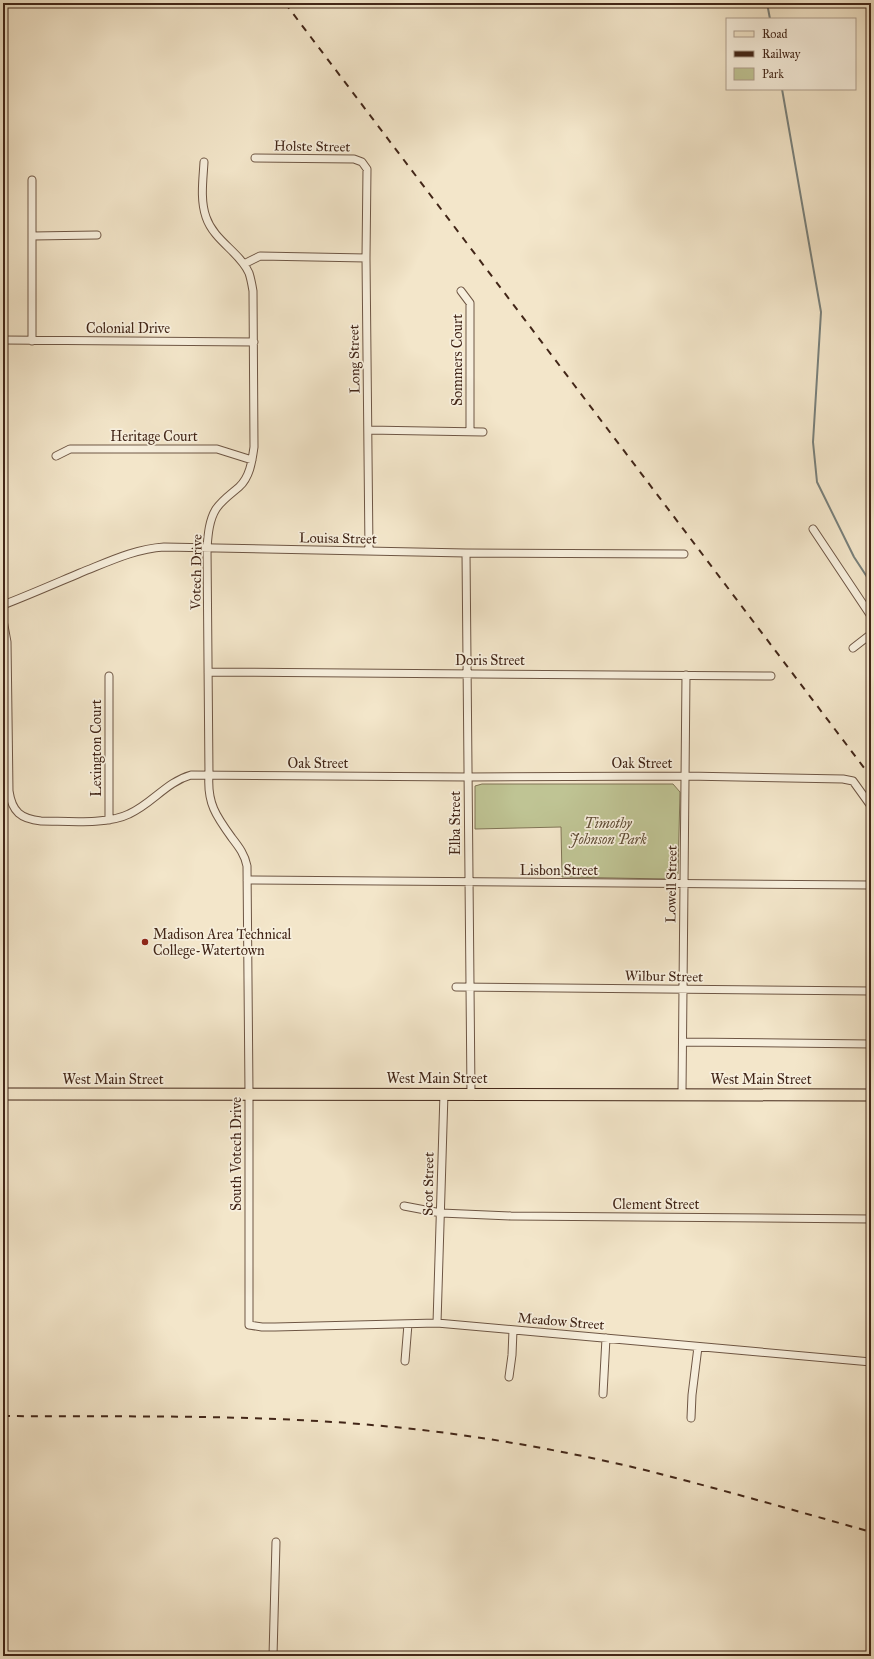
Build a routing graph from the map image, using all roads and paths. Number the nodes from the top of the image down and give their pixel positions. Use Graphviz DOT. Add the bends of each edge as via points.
graph roads {
  1 [pos="255,158"];
  2 [pos="204,162"];
  3 [pos="366,166"];
  4 [pos="32,180"];
  5 [pos="97,235"];
  6 [pos="33,236"];
  7 [pos="366,258"];
  8 [pos="244,264"];
  9 [pos="461,291"];
  10 [pos="3,340"];
  11 [pos="32,341"];
  12 [pos="254,342"];
  13 [pos="368,430"];
  14 [pos="470,431"];
  15 [pos="483,432"];
  16 [pos="56,456"];
  17 [pos="252,460"];
  18 [pos="813,530"];
  19 [pos="207,548"];
  20 [pos="369,551"];
  21 [pos="466,553"];
  22 [pos="684,554"];
  23 [pos="3,605"];
  24 [pos="871,616"];
  25 [pos="3,620"];
  26 [pos="871,634"];
  27 [pos="852,648"];
  28 [pos="208,672"];
  29 [pos="468,673"];
  30 [pos="686,675"];
  31 [pos="109,676"];
  32 [pos="771,676"];
  33 [pos="209,775"];
  34 [pos="686,776"];
  35 [pos="468,777"];
  36 [pos="871,806"];
  37 [pos="109,820"];
  38 [pos="247,880"];
  39 [pos="469,883"];
  40 [pos="684,883"];
  41 [pos="871,885"];
  42 [pos="248,983"];
  43 [pos="456,986"];
  44 [pos="470,986"];
  45 [pos="684,990"];
  46 [pos="871,991"];
  47 [pos="683,1042"];
  48 [pos="871,1044"];
  49 [pos="250,1093"];
  50 [pos="444,1093"];
  51 [pos="471,1093"];
  52 [pos="3,1094"];
  53 [pos="682,1094"];
  54 [pos="871,1095"];
  55 [pos="404,1206"];
  56 [pos="441,1213"];
  57 [pos="871,1219"];
  58 [pos="408,1324"];
  59 [pos="437,1324"];
  60 [pos="249,1325"];
  61 [pos="513,1330"];
  62 [pos="606,1338"];
  63 [pos="698,1347"];
  64 [pos="405,1361"];
  65 [pos="871,1362"];
  66 [pos="509,1377"];
  67 [pos="603,1394"];
  68 [pos="691,1418"];
  69 [pos="276,1542"];
  70 [pos="273,1656"];
  1 -- 3 [label="street, Holste Street" via="348,159 359,160"];
  2 -- 8 [label="street, Votech Drive" via="203,200 206,218 214,233"];
  3 -- 7 [label="street, Long Street"];
  4 -- 6 [label="street"];
  5 -- 6 [label="street"];
  6 -- 11 [label="street"];
  7 -- 8 [label="street" via="260,256"];
  7 -- 13 [label="street, Long Street"];
  8 -- 12 [label="street, Votech Drive" via="249,272 253,291"];
  9 -- 14 [label="street, Sommers Court" via="470,303"];
  10 -- 11 [label="street, Colonial Drive"];
  11 -- 12 [label="street, Colonial Drive"];
  12 -- 17 [label="street, Votech Drive"];
  13 -- 14 [label="street"];
  13 -- 20 [label="street, Long Street"];
  14 -- 15 [label="street"];
  16 -- 17 [label="street, Heritage Court" via="70,449 202,448 217,449"];
  17 -- 19 [label="street, Votech Drive" via="246,478 216,510 208,532"];
  18 -- 24 [label="street"];
  19 -- 20 [label="street, Louisa Street"];
  19 -- 23 [label="street, Louisa Street" via="164,547 133,552"];
  19 -- 28 [label="street, Votech Drive"];
  20 -- 21 [label="street, Louisa Street"];
  21 -- 22 [label="street, Louisa Street"];
  21 -- 29 [label="street, Elba Street"];
  25 -- 37 [label="street, Oak Street" via="7,642 8,773 13,807 31,820"];
  26 -- 27 [label="street"];
  28 -- 29 [label="street, Doris Street"];
  28 -- 33 [label="street, Votech Drive"];
  29 -- 30 [label="street, Doris Street"];
  29 -- 35 [label="street, Elba Street"];
  30 -- 32 [label="street, Doris Street"];
  30 -- 34 [label="street, Lowell Street"];
  31 -- 37 [label="street, Lexington Court"];
  33 -- 35 [label="street, Oak Street"];
  33 -- 37 [label="street, Oak Street" via="182,778 130,814"];
  33 -- 38 [label="street, Votech Drive" via="208,789 213,810 246,857"];
  34 -- 35 [label="street, Oak Street"];
  34 -- 36 [label="street, Oak Street" via="843,779 853,781"];
  34 -- 40 [label="street, Lowell Street"];
  35 -- 39 [label="street, Elba Street"];
  38 -- 39 [label="street, Lisbon Street"];
  38 -- 42 [label="street, Votech Drive"];
  39 -- 40 [label="street, Lisbon Street"];
  39 -- 44 [label="street, Elba Street"];
  40 -- 41 [label="street, Lisbon Street"];
  40 -- 45 [label="street, Lowell Street"];
  42 -- 49 [label="street, South Votech Drive"];
  43 -- 44 [label="street, Wilbur Street"];
  44 -- 45 [label="street, Wilbur Street"];
  44 -- 51 [label="street, Elba Street"];
  45 -- 46 [label="street, Wilbur Street"];
  45 -- 47 [label="street, Lowell Street"];
  47 -- 48 [label="street"];
  47 -- 53 [label="street, Lowell Street"];
  49 -- 50 [label="main road, West Main Street"];
  49 -- 52 [label="main road, West Main Street"];
  49 -- 60 [label="street, South Votech Drive"];
  50 -- 51 [label="main road, West Main Street"];
  50 -- 56 [label="street, Scot Street"];
  51 -- 53 [label="main road, West Main Street"];
  53 -- 54 [label="main road, West Main Street"];
  55 -- 56 [label="street, Clement Street"];
  56 -- 57 [label="street, Clement Street" via="511,1216"];
  56 -- 59 [label="street, Scot Street"];
  58 -- 59 [label="street, Meadow Street"];
  58 -- 60 [label="street, Meadow Street" via="275,1327"];
  58 -- 64 [label="street"];
  59 -- 61 [label="street, Meadow Street"];
  61 -- 62 [label="street, Meadow Street"];
  61 -- 66 [label="street"];
  62 -- 63 [label="street, Meadow Street"];
  62 -- 67 [label="street"];
  63 -- 65 [label="street, Meadow Street"];
  63 -- 68 [label="street"];
  69 -- 70 [label="street"];
}
